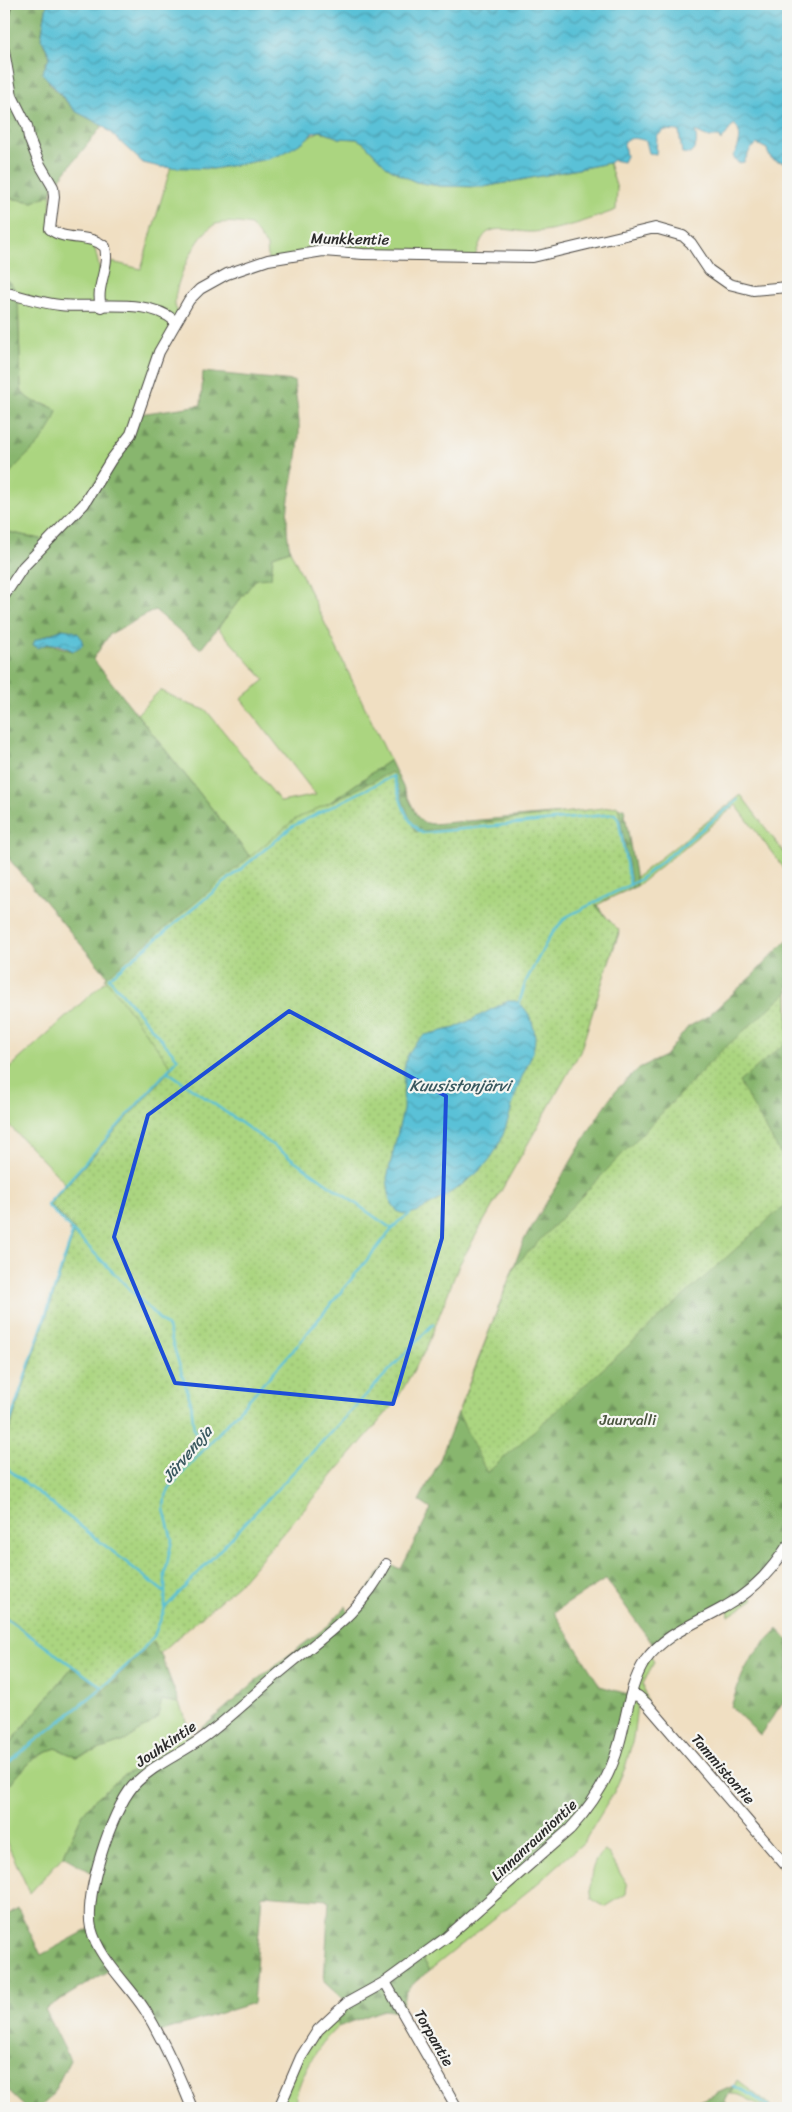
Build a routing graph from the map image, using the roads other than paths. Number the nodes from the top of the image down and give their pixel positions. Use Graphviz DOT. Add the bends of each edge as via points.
graph roads {
  1 [pos="6,4"];
  2 [pos="4,14"];
  3 [pos="4,50"];
  4 [pos="788,287"];
  5 [pos="4,292"];
  6 [pos="101,307"];
  7 [pos="175,321"];
  8 [pos="4,596"];
  9 [pos="788,1545"];
  10 [pos="386,1564"];
  11 [pos="631,1695"];
  12 [pos="788,1868"];
  13 [pos="385,1982"];
  14 [pos="192,2108"];
  15 [pos="278,2108"];
  16 [pos="457,2108"];
  1 -- 2 [label="street"];
  3 -- 6 [label="street" via="12,96 28,126 39,163 53,187 50,229 60,235 93,240 105,247 106,262 99,294"];
  4 -- 7 [label="street, Munkkentie" via="765,290 729,284 709,270 683,236 654,228 533,257 309,252 249,266 217,278 195,294"];
  5 -- 6 [label="street" via="59,305"];
  6 -- 7 [label="street" via="150,308 168,314"];
  7 -- 8 [label="street, Munkkentie" via="159,352 131,434 84,504 22,567"];
  9 -- 11 [label="street, Linnanrauniontie" via="776,1564 748,1592 661,1643 638,1673"];
  10 -- 14 [label="street, Jouhkintie" via="363,1601 333,1631 280,1672 226,1721 154,1768 134,1785 120,1804 110,1830 92,1891 91,1928 105,1957 145,2010"];
  11 -- 12 [label="street, Tammistontie" via="647,1704"];
  11 -- 13 [label="street, Linnanrauniontie" via="611,1768 587,1811 470,1918"];
  13 -- 15 [label="street, Linnanrauniontie" via="348,2003 318,2030 301,2057"];
  13 -- 16 [label="street, Torpantie"];
}
